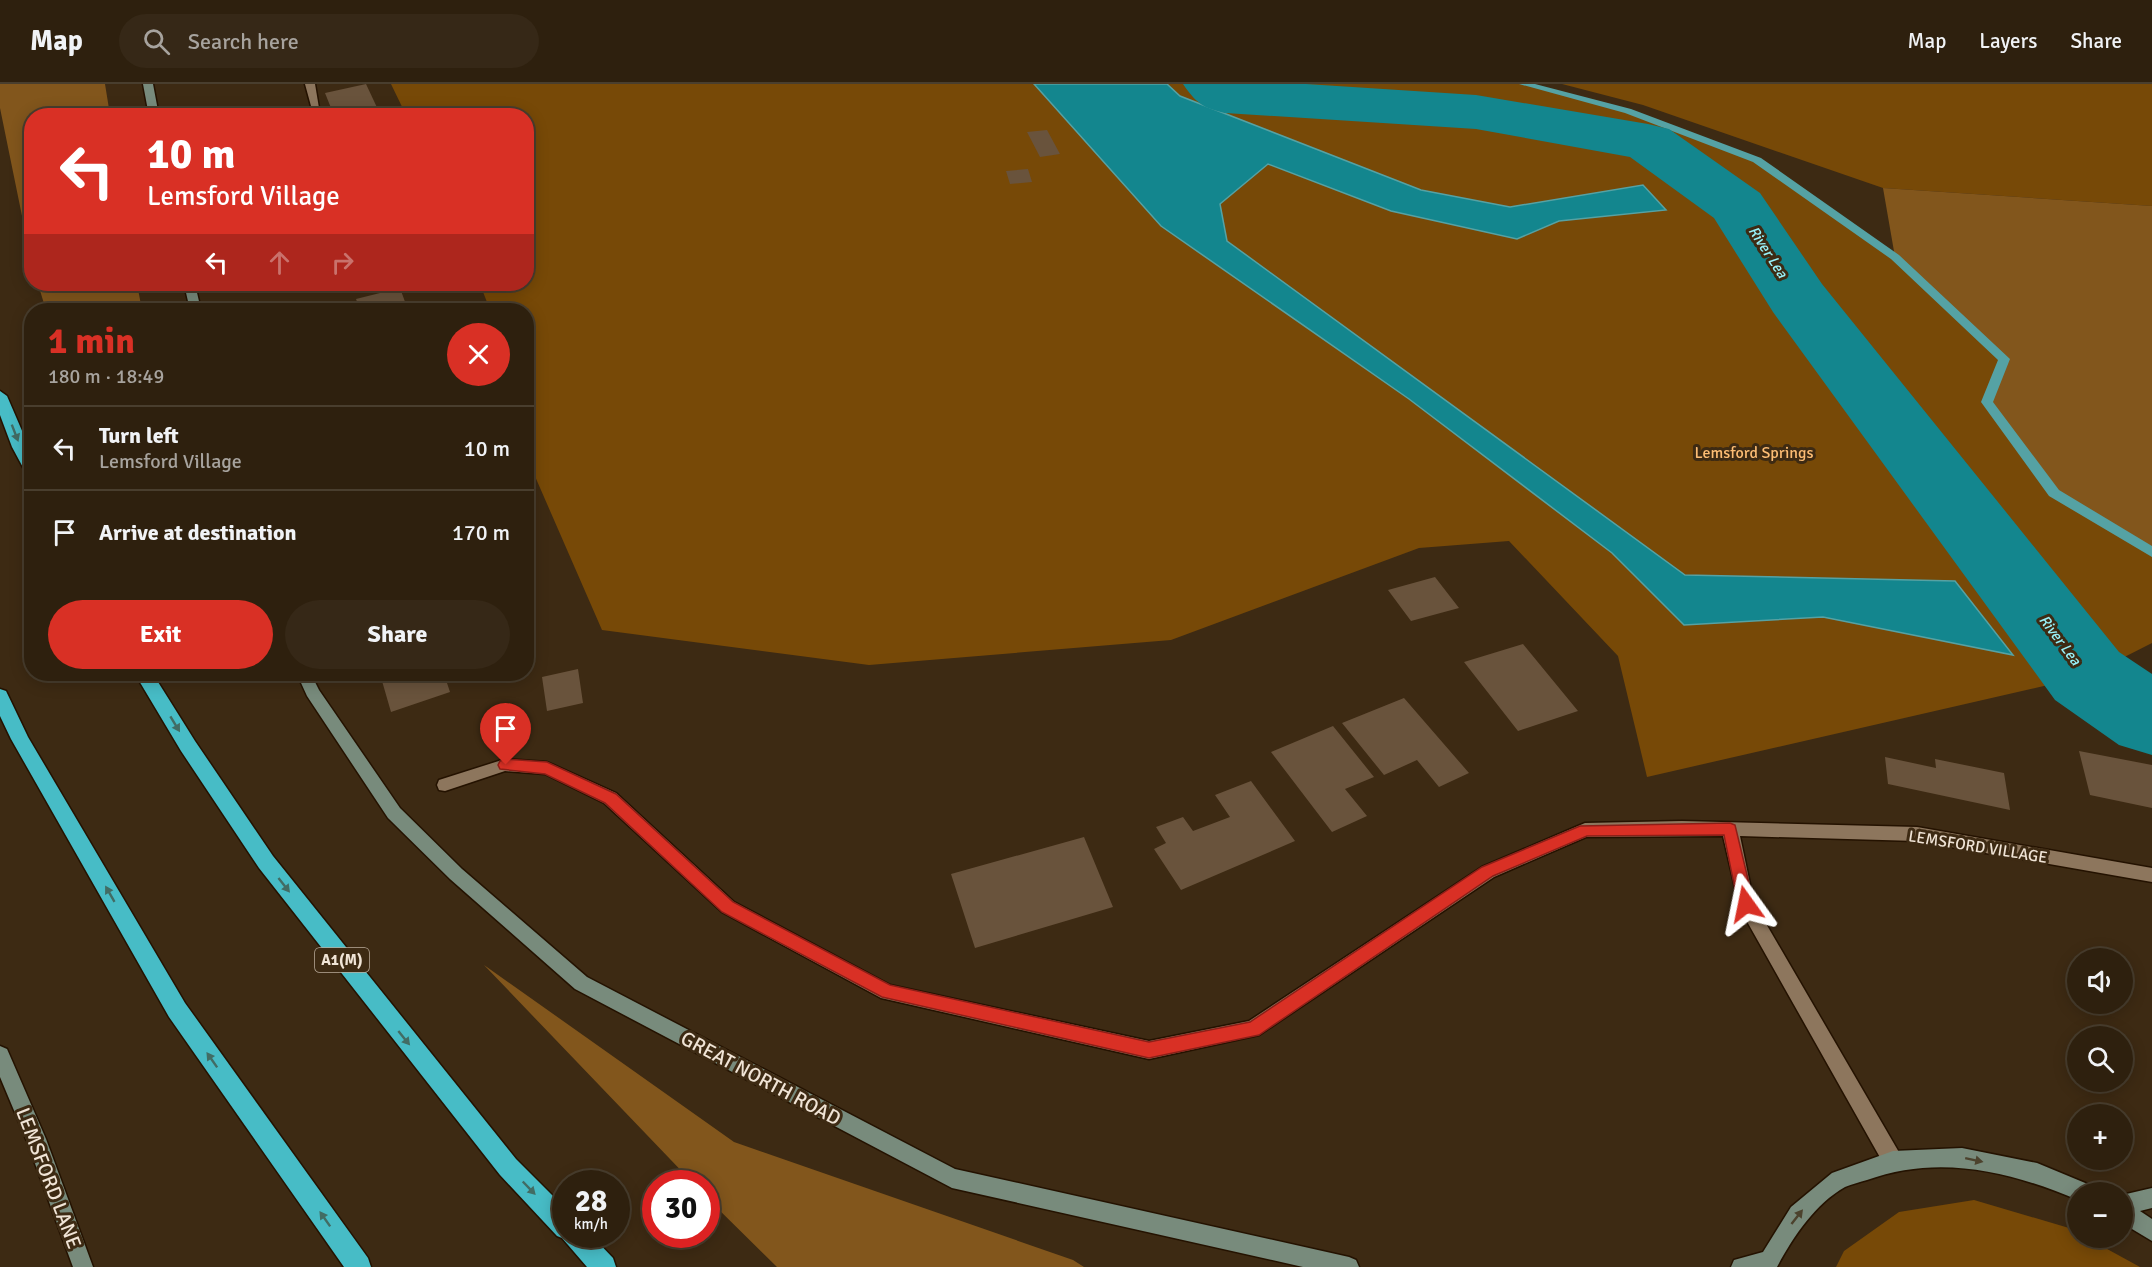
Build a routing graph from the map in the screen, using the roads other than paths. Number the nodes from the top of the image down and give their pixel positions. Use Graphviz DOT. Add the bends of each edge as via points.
graph roads {
  1 [pos="148,84"];
  2 [pos="310,84"];
  3 [pos="316,106"];
  4 [pos="152,108"];
  5 [pos="0,396"];
  6 [pos="24,454"];
  7 [pos="148,681"];
  8 [pos="307,681"];
  9 [pos="0,696"];
  10 [pos="446,785"];
  11 [pos="1730,829"];
  12 [pos="2152,875"];
  13 [pos="0,1055"];
  14 [pos="1893,1161"];
  15 [pos="2067,1185"];
  16 [pos="2152,1198"];
  17 [pos="2133,1202"];
  18 [pos="552,1213"];
  19 [pos="2133,1218"];
  20 [pos="2152,1231"];
  21 [pos="586,1248"];
  22 [pos="1768,1264"];
  23 [pos="83,1267"];
  24 [pos="359,1267"];
  25 [pos="604,1267"];
  26 [pos="1349,1267"];
  27 [pos="1741,1267"];
  1 -- 4 [label="main road"];
  2 -- 3 [label="street"];
  5 -- 6 [label="highway, one-way"];
  7 -- 18 [label="highway, A1(M), one-way" via="266,862 508,1167"];
  8 -- 26 [label="main road, GREAT NORTH ROAD" via="394,813 456,874 581,983 952,1178"];
  24 -- 9 [label="highway, one-way" via="177,1010 20,739"];
  10 -- 11 [label="street, LEMSFORD VILLAGE" via="506,765 547,768 610,798 728,907 887,992 1149,1050 1253,1029 1488,872 1586,830"];
  11 -- 12 [label="street, LEMSFORD VILLAGE" via="1917,834"];
  11 -- 14 [label="street" via="1746,904"];
  13 -- 23 [label="main road, LEMSFORD LANE"];
  14 -- 15 [label="main road, one-way" via="1962,1157 2037,1173"];
  22 -- 14 [label="main road, one-way" via="1798,1214 1839,1180"];
  16 -- 17 [label="main road"];
  19 -- 20 [label="main road"];
  21 -- 25 [label="highway"];
  22 -- 27 [label="main road"];
}
